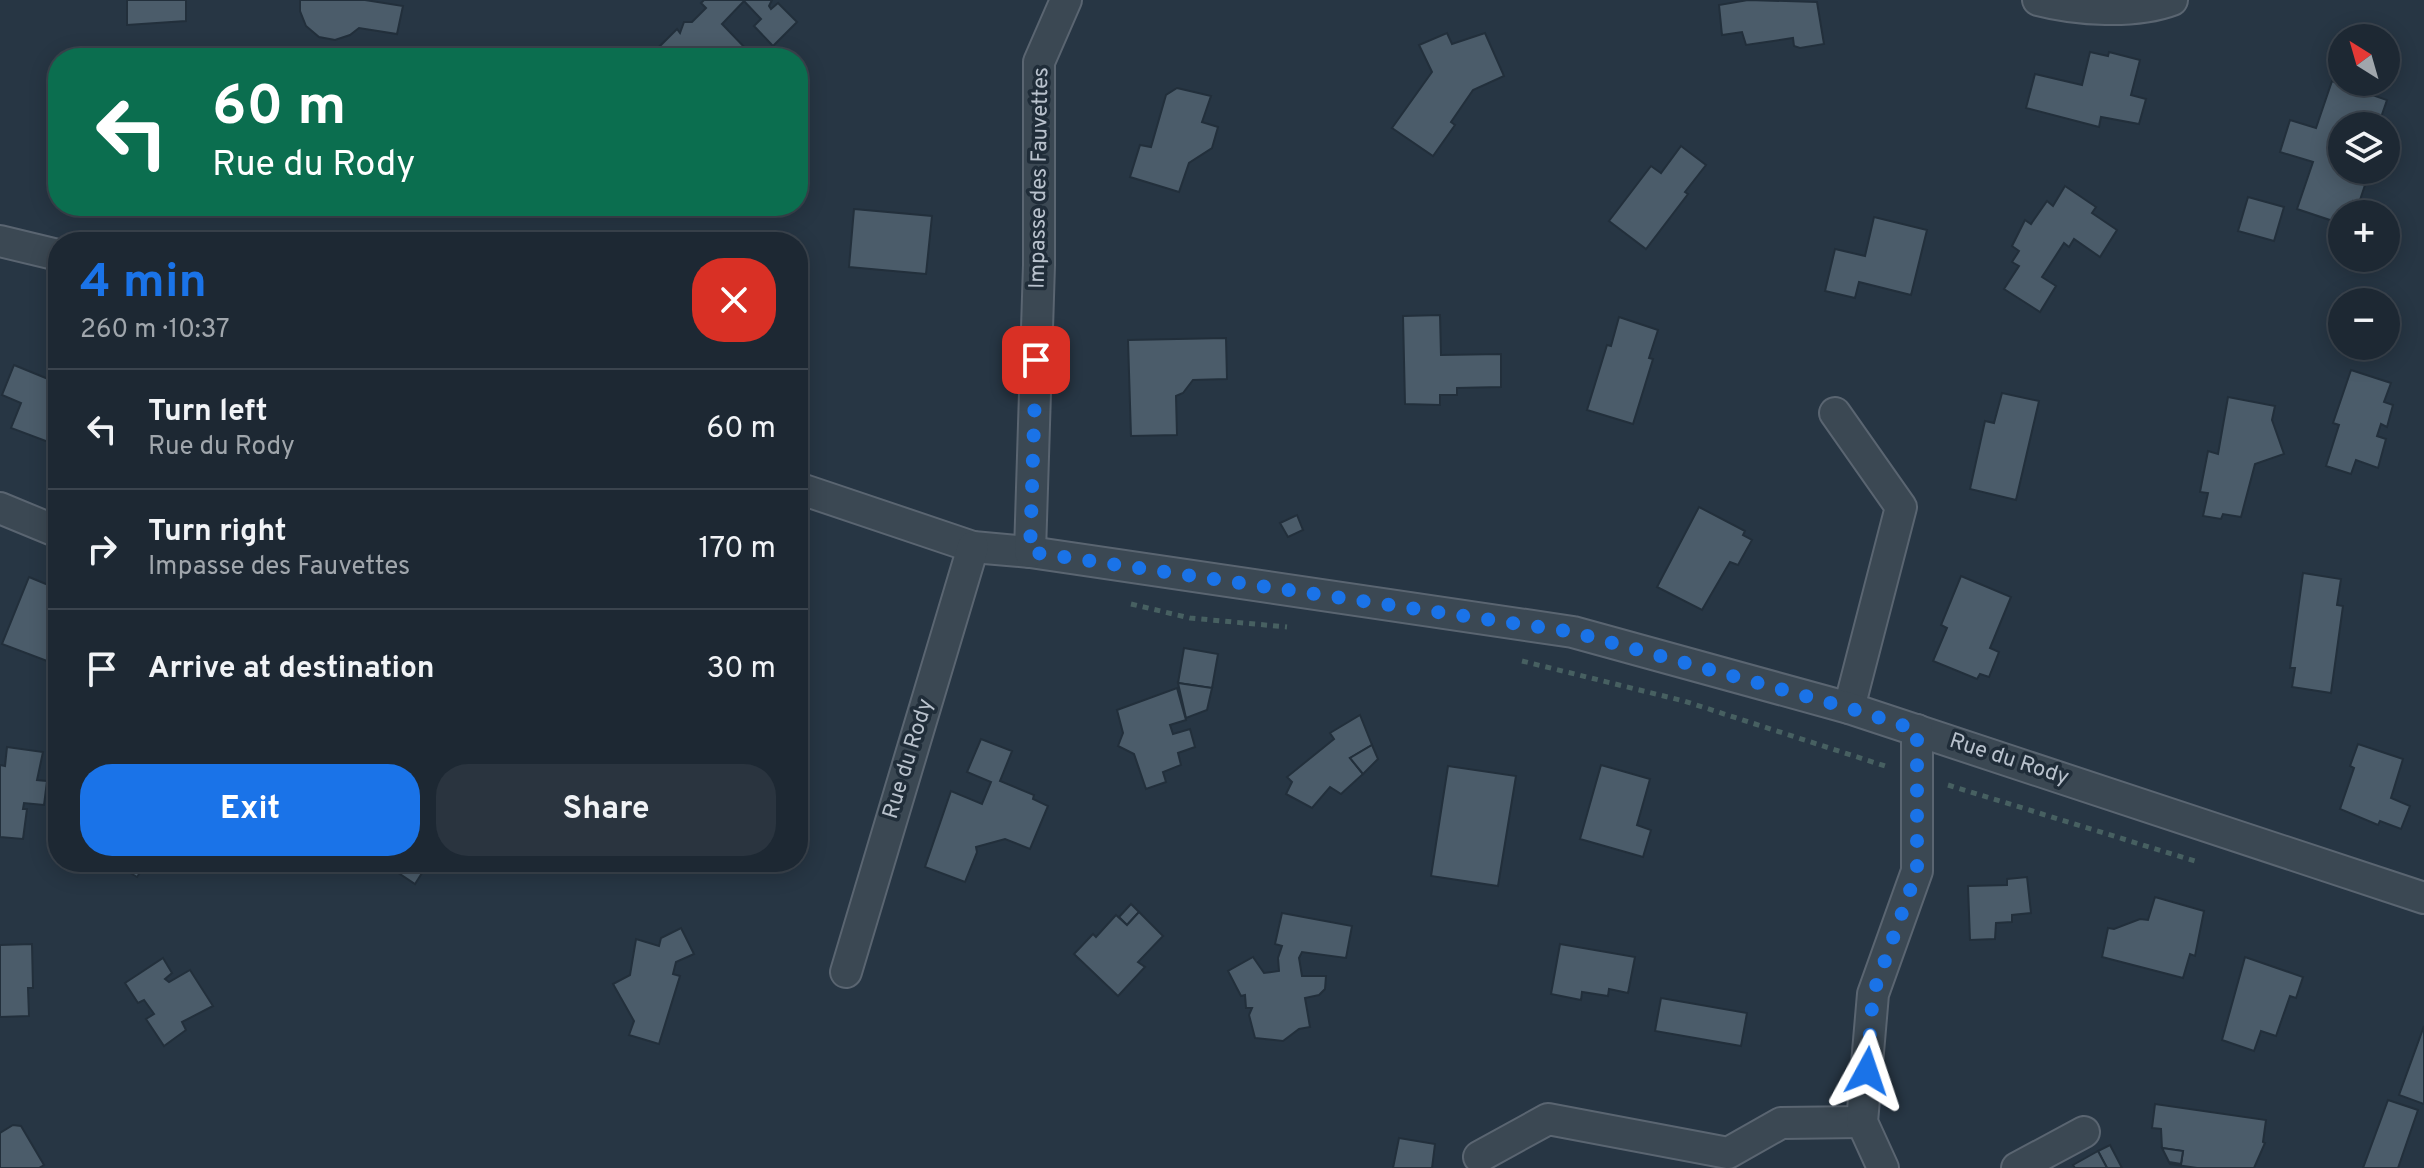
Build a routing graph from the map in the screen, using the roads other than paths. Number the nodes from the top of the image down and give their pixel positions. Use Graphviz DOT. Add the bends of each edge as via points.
graph roads {
  1 [pos="1066,0"];
  2 [pos="2038,0"];
  3 [pos="2172,0"];
  4 [pos="0,241"];
  5 [pos="48,253"];
  6 [pos="1835,413"];
  7 [pos="808,491"];
  8 [pos="0,508"];
  9 [pos="48,528"];
  10 [pos="973,547"];
  11 [pos="1030,552"];
  12 [pos="1849,708"];
  13 [pos="1917,730"];
  14 [pos="2424,898"];
  15 [pos="846,972"];
  16 [pos="1862,1122"];
  17 [pos="2084,1132"];
  18 [pos="1479,1157"];
  19 [pos="1883,1168"];
  20 [pos="2017,1168"];
  1 -- 11 [label="street, Impasse des Fauvettes" via="1039,62"];
  2 -- 3 [label="street" via="2069,8"];
  4 -- 5 [label="street"];
  6 -- 12 [label="street" via="1901,507"];
  7 -- 10 [label="street, Rue du Rody"];
  8 -- 9 [label="street"];
  10 -- 11 [label="street, Rue du Rody"];
  10 -- 15 [label="street, Rue du Rody"];
  11 -- 12 [label="street, Rue du Rody" via="1573,632"];
  12 -- 13 [label="street, Rue du Rody"];
  13 -- 14 [label="street, Rue du Rody"];
  13 -- 16 [label="street" via="1917,871 1873,994"];
  16 -- 18 [label="street" via="1781,1123 1728,1153 1548,1119"];
  16 -- 19 [label="street"];
  17 -- 20 [label="street"];
}
